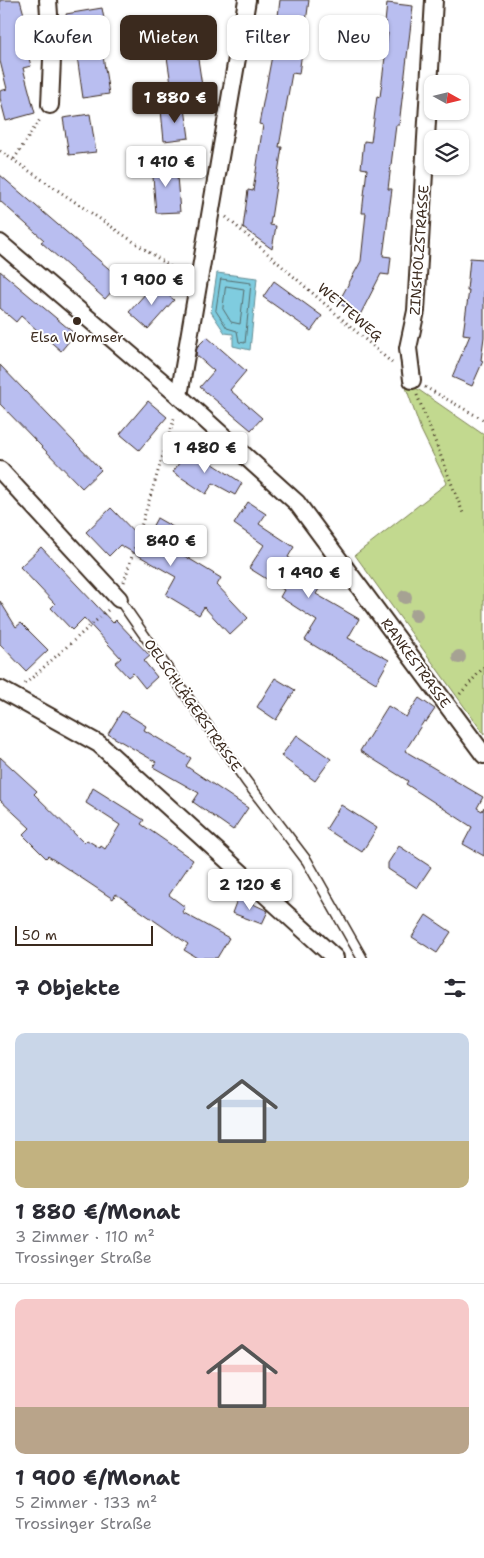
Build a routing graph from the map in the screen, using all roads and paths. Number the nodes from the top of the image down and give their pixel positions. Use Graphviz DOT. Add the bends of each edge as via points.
graph roads {
  1 [pos="48,0"];
  2 [pos="247,0"];
  3 [pos="434,0"];
  4 [pos="50,105"];
  5 [pos="0,150"];
  6 [pos="14,159"];
  7 [pos="213,206"];
  8 [pos="0,243"];
  9 [pos="199,286"];
  10 [pos="412,380"];
  11 [pos="179,396"];
  12 [pos="484,420"];
  13 [pos="0,470"];
  14 [pos="463,513"];
  15 [pos="119,599"];
  16 [pos="484,667"];
  17 [pos="6,692"];
  18 [pos="447,707"];
  19 [pos="484,755"];
  20 [pos="335,958"];
  21 [pos="362,958"];
  1 -- 4 [label="street" via="52,59"];
  2 -- 7 [label="street"];
  3 -- 10 [label="street, ZINSHOLZSTRASSE" via="416,311 408,348"];
  4 -- 6 [label="path"];
  5 -- 6 [label="path"];
  6 -- 9 [label="path"];
  7 -- 9 [label="street"];
  7 -- 10 [label="path, WETTEWEG"];
  8 -- 11 [label="street, RANKESTRASSE"];
  9 -- 11 [label="street"];
  10 -- 12 [label="path, WETTEWEG"];
  10 -- 14 [label="path"];
  11 -- 15 [label="path"];
  11 -- 18 [label="street, RANKESTRASSE" via="297,503"];
  13 -- 15 [label="street, OELSCHLÄGERSTRASSE"];
  15 -- 17 [label="path"];
  15 -- 21 [label="lane, OELSCHLÄGERSTRASSE" via="246,781 307,861"];
  16 -- 18 [label="path"];
  17 -- 20 [label="street" via="99,744"];
  18 -- 19 [label="street, RANKESTRASSE"];
}
